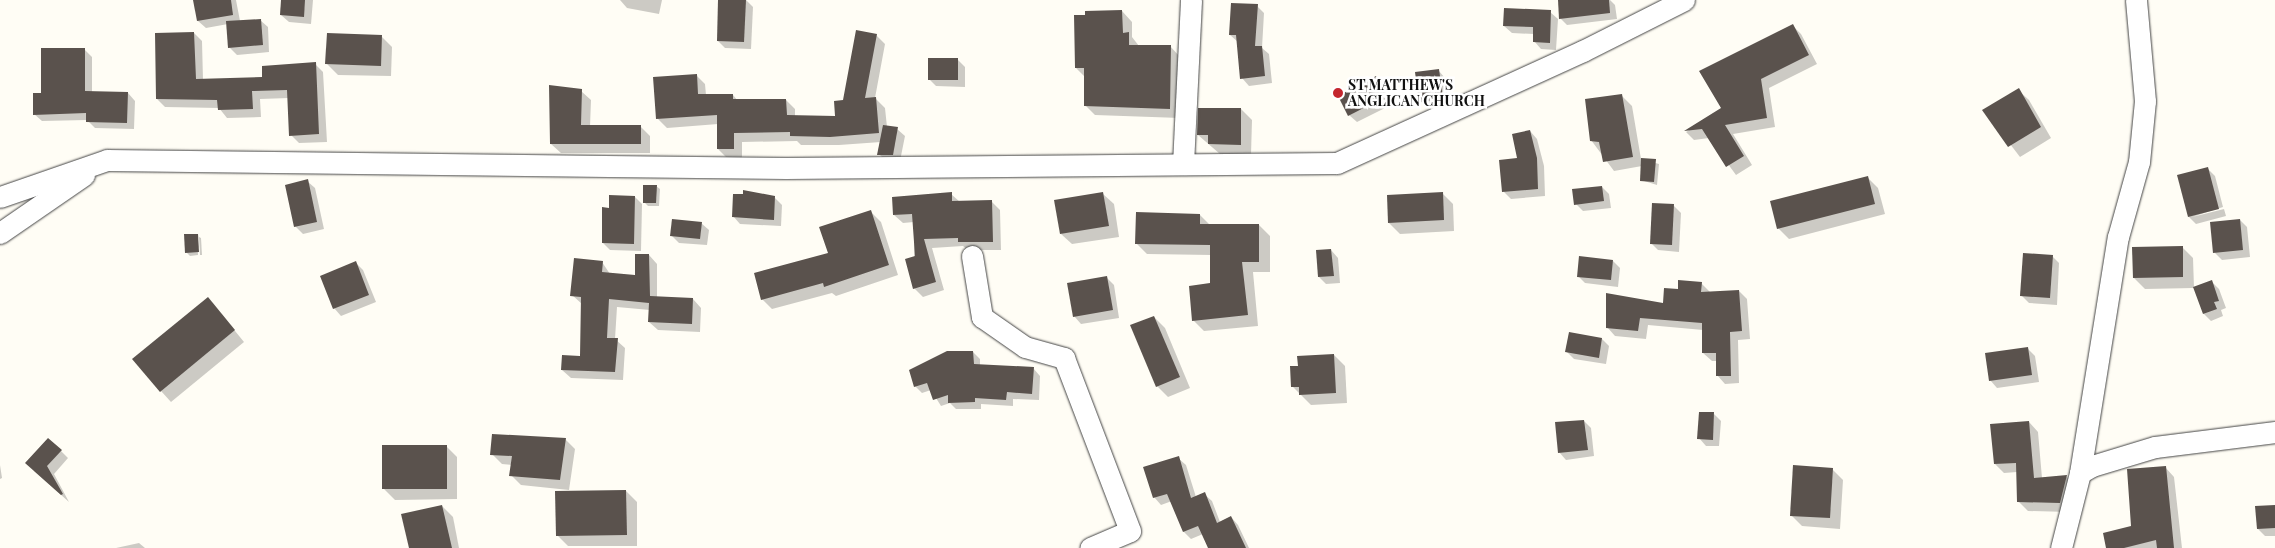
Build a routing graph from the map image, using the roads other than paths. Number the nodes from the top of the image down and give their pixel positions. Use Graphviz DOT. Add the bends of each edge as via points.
graph roads {
  1 [pos="1191,0"];
  2 [pos="1684,0"];
  3 [pos="2136,0"];
  4 [pos="107,160"];
  5 [pos="1183,164"];
  6 [pos="0,197"];
  7 [pos="0,234"];
  8 [pos="972,256"];
  9 [pos="2275,432"];
  10 [pos="2080,473"];
  11 [pos="1090,548"];
  12 [pos="2061,548"];
  1 -- 5 [label="street"];
  2 -- 5 [label="street" via="1583,51 1337,163"];
  3 -- 10 [label="street" via="2145,101 2139,162 2118,236"];
  4 -- 5 [label="street" via="786,168"];
  4 -- 6 [label="street"];
  4 -- 7 [label="street"];
  8 -- 11 [label="street" via="982,317 1025,347 1064,358 1130,531"];
  9 -- 10 [label="street" via="2155,448 2092,466"];
  10 -- 12 [label="street"];
}
